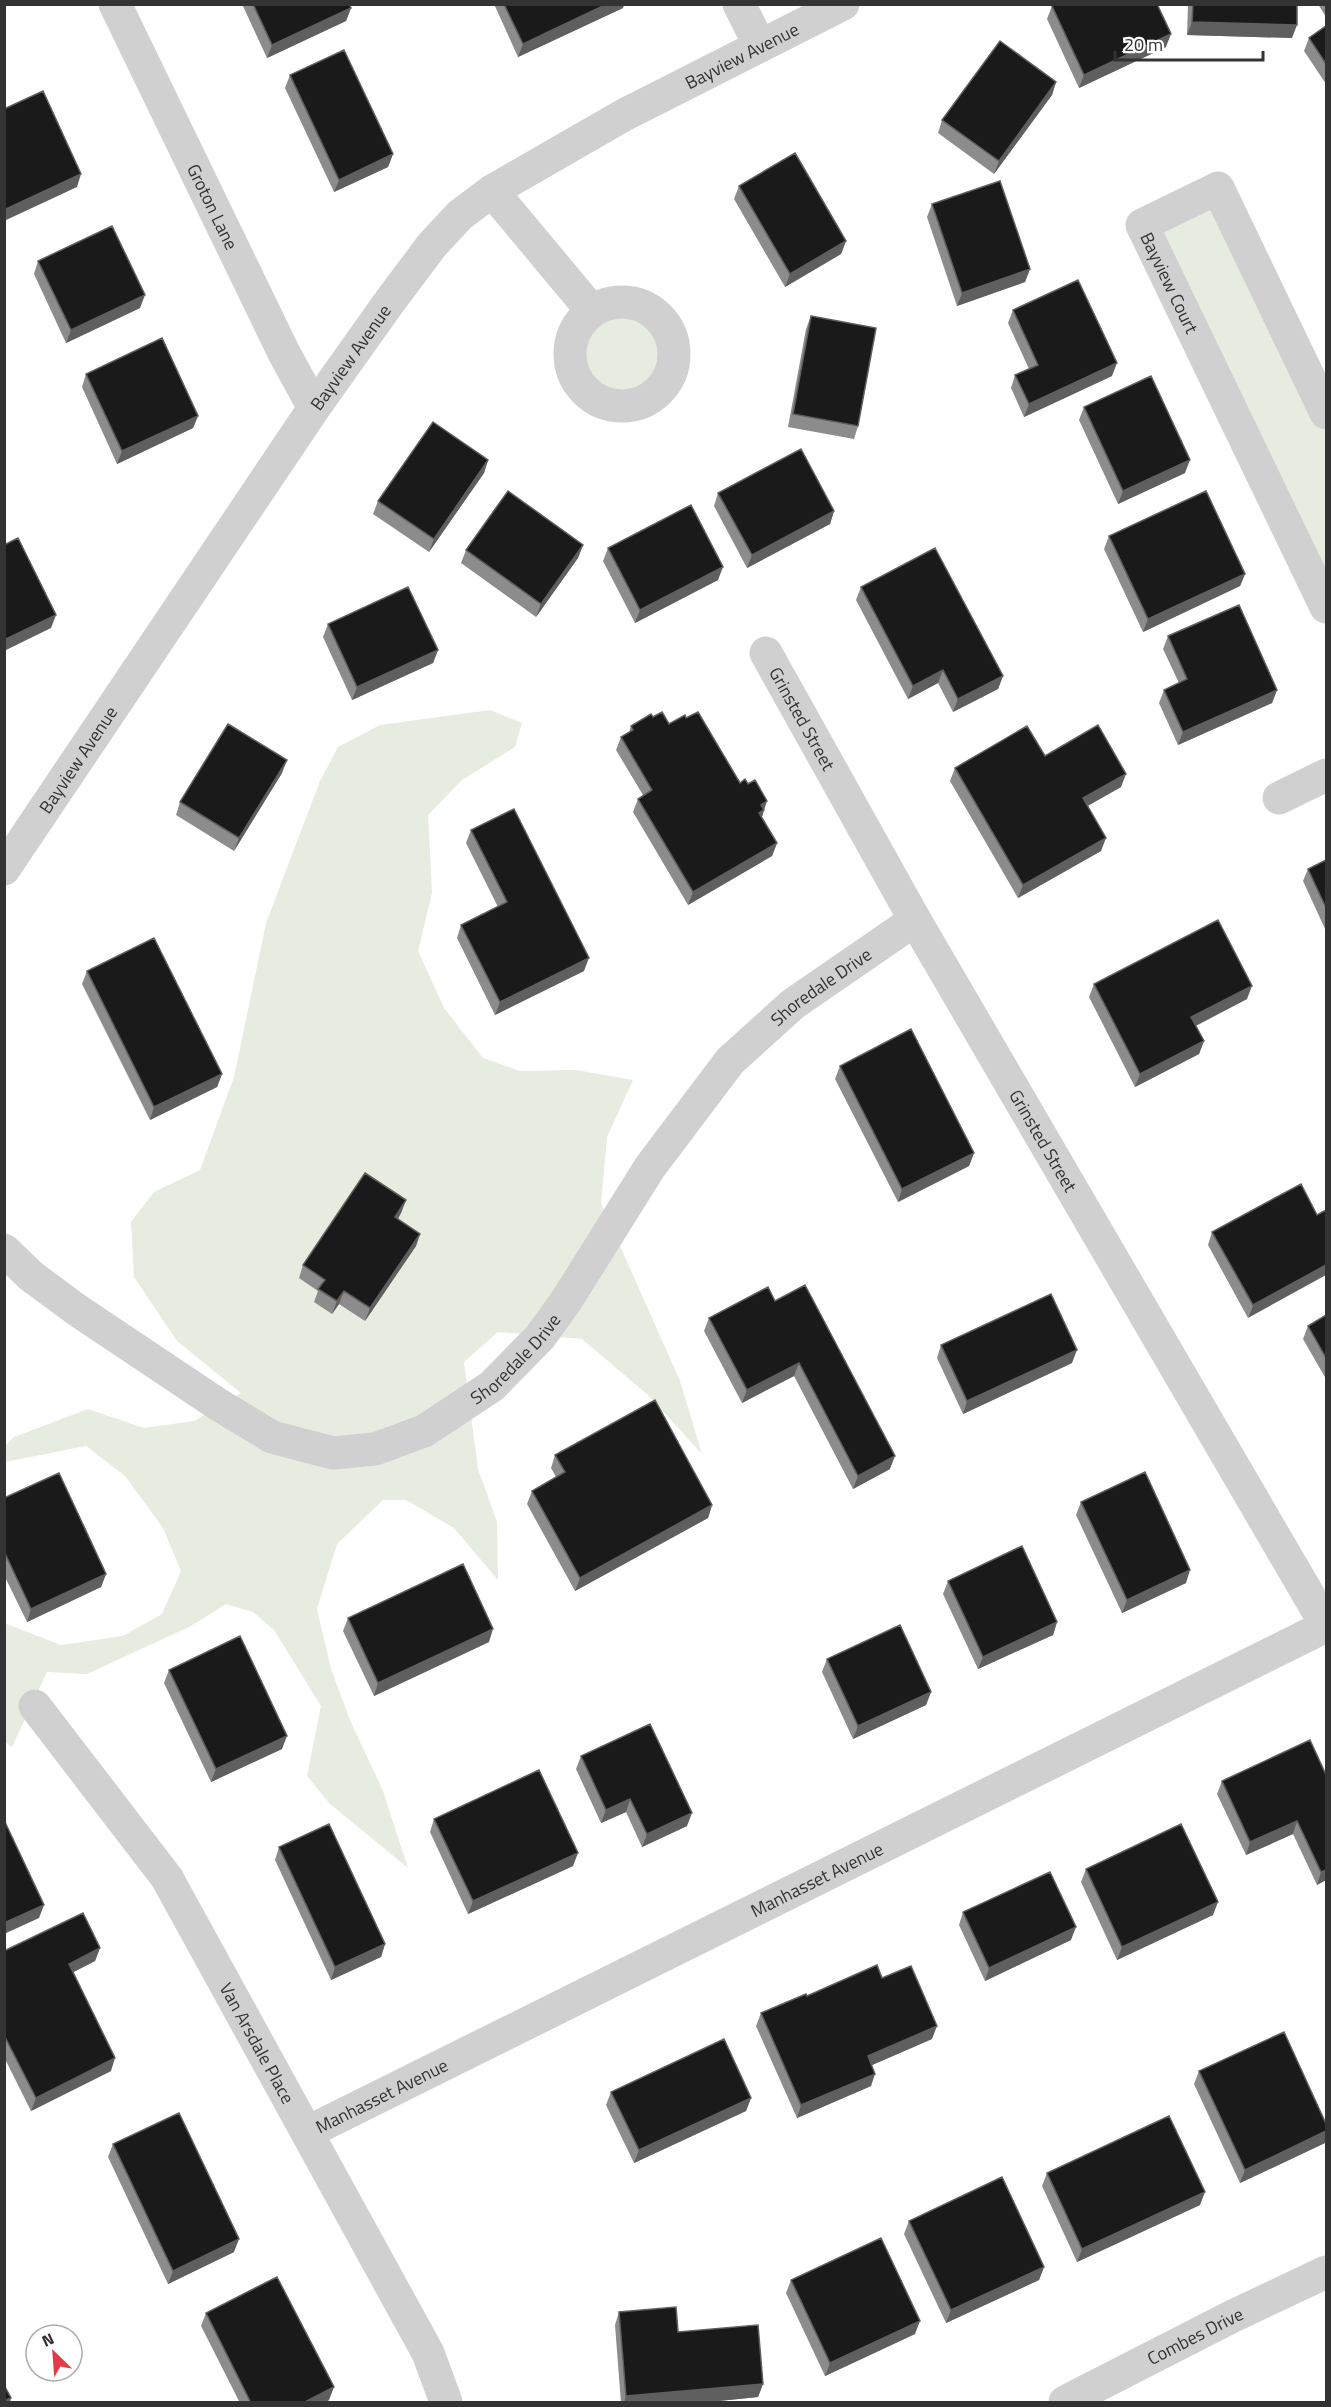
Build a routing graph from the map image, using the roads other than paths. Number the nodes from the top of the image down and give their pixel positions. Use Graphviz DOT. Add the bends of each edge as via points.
graph roads {
  1 [pos="115,4"];
  2 [pos="739,4"];
  3 [pos="843,4"];
  4 [pos="760,45"];
  5 [pos="492,191"];
  6 [pos="592,311"];
  7 [pos="314,408"];
  8 [pos="1326,413"];
  9 [pos="1326,607"];
  10 [pos="766,653"];
  11 [pos="1326,775"];
  12 [pos="1279,798"];
  13 [pos="4,869"];
  14 [pos="915,920"];
  15 [pos="4,1250"];
  16 [pos="1326,1626"];
  17 [pos="35,1706"];
  18 [pos="308,2132"];
  19 [pos="1326,2272"];
  20 [pos="446,2403"];
  21 [pos="1065,2403"];
  1 -- 7 [label="street, Groton Lane"];
  2 -- 4 [label="street"];
  3 -- 4 [label="street, Bayview Avenue"];
  4 -- 5 [label="street, Bayview Avenue" via="624,115"];
  5 -- 6 [label="street"];
  5 -- 7 [label="street, Bayview Avenue" via="460,215 432,245"];
  7 -- 13 [label="street, Bayview Avenue"];
  8 -- 9 [label="street, Bayview Court" via="1218,188 1142,225"];
  10 -- 14 [label="street, Grinsted Street"];
  11 -- 12 [label="street"];
  14 -- 15 [label="street, Shoredale Drive" via="793,1004 730,1061 650,1167 566,1302 540,1337 492,1386 424,1431 375,1449 333,1453 272,1437 77,1310"];
  14 -- 16 [label="street, Grinsted Street"];
  16 -- 18 [label="street, Manhasset Avenue"];
  17 -- 18 [label="street, Van Arsdale Place" via="167,1878"];
  18 -- 20 [label="street, Van Arsdale Place" via="428,2353"];
  19 -- 21 [label="street, Combes Drive" via="1231,2316"];
}
